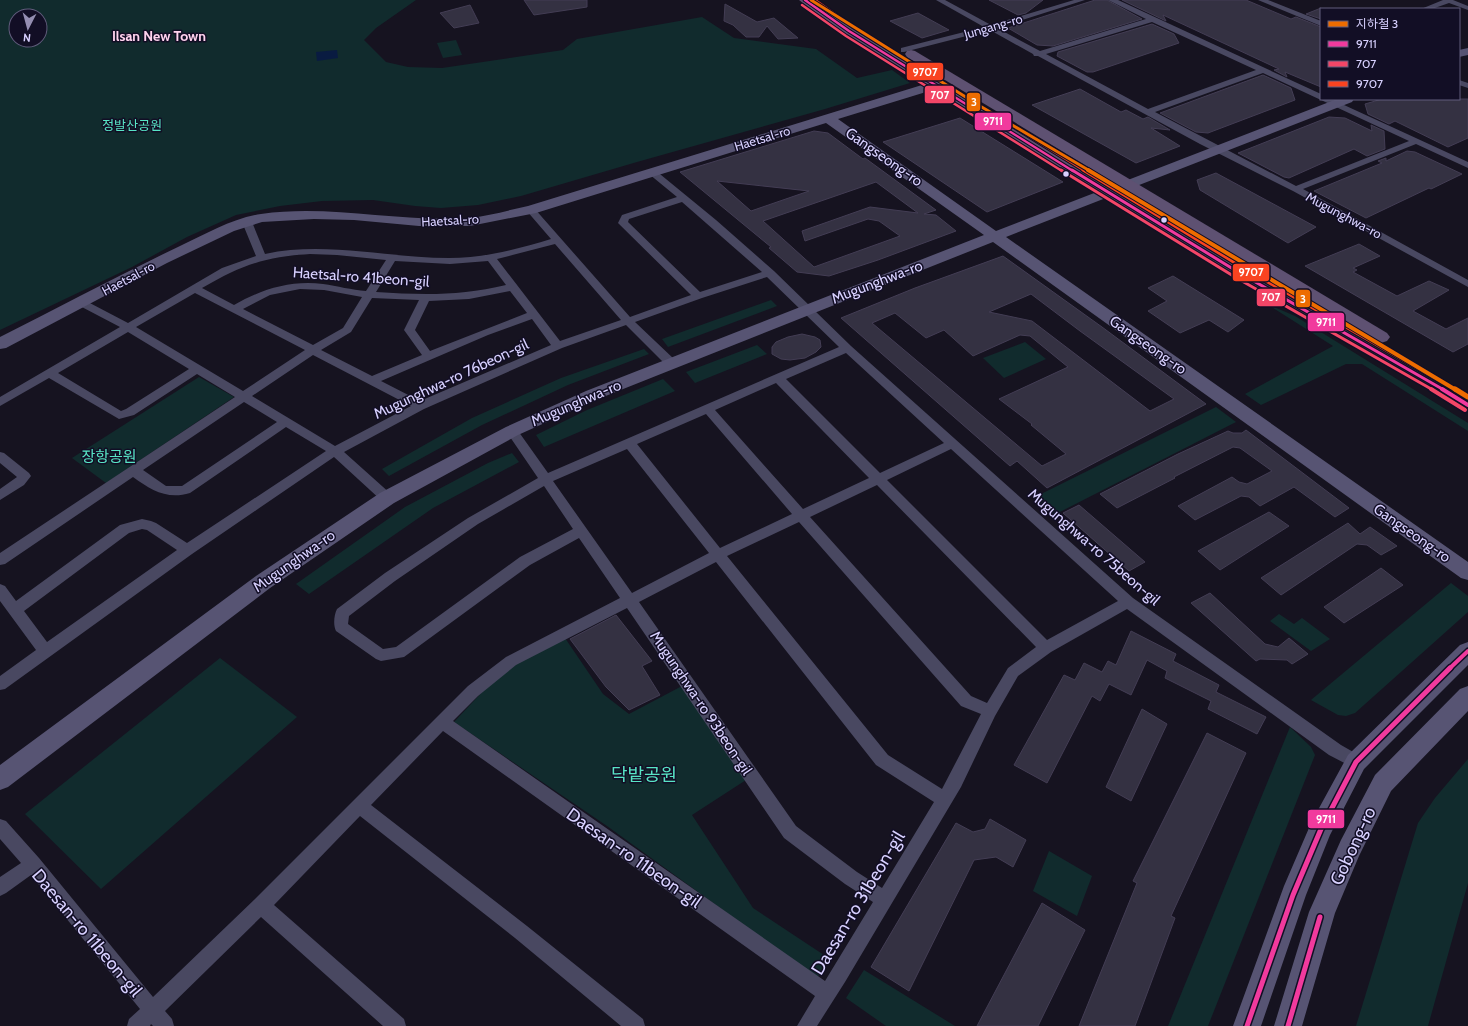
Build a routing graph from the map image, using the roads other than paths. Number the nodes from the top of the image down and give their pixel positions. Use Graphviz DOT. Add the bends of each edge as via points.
graph roads {
  1 [pos="805,0"];
  2 [pos="826,0"];
  3 [pos="940,0"];
  4 [pos="1081,0"];
  5 [pos="1112,0"];
  6 [pos="1262,0"];
  7 [pos="1448,0"];
  8 [pos="1428,8"];
  9 [pos="1468,8"];
  10 [pos="1154,19"];
  11 [pos="1320,24"];
  12 [pos="990,27"];
  13 [pos="904,50"];
  14 [pos="1037,54"];
  15 [pos="1264,70"];
  16 [pos="935,85"];
  17 [pos="1320,97"];
  18 [pos="1342,100"];
  19 [pos="1329,102"];
  20 [pos="1148,112"];
  21 [pos="828,118"];
  22 [pos="1417,141"];
  23 [pos="1218,150"];
  24 [pos="1468,165"];
  25 [pos="652,172"];
  26 [pos="1127,184"];
  27 [pos="1296,189"];
  28 [pos="1109,193"];
  29 [pos="684,198"];
  30 [pos="531,210"];
  31 [pos="247,222"];
  32 [pos="995,236"];
  33 [pos="556,240"];
  34 [pos="261,257"];
  35 [pos="392,258"];
  36 [pos="491,258"];
  37 [pos="1468,272"];
  38 [pos="770,273"];
  39 [pos="1457,278"];
  40 [pos="1468,284"];
  41 [pos="513,287"];
  42 [pos="196,289"];
  43 [pos="370,295"];
  44 [pos="698,296"];
  45 [pos="426,297"];
  46 [pos="82,303"];
  47 [pos="235,309"];
  48 [pos="806,310"];
  49 [pos="534,314"];
  50 [pos="628,321"];
  51 [pos="129,328"];
  52 [pos="0,344"];
  53 [pos="558,346"];
  54 [pos="847,348"];
  55 [pos="313,350"];
  56 [pos="428,356"];
  57 [pos="670,363"];
  58 [pos="198,368"];
  59 [pos="49,373"];
  60 [pos="778,378"];
  61 [pos="370,381"];
  62 [pos="1468,389"];
  63 [pos="245,396"];
  64 [pos="1,401"];
  65 [pos="1468,405"];
  66 [pos="420,406"];
  67 [pos="708,409"];
  68 [pos="286,421"];
  69 [pos="512,431"];
  70 [pos="629,443"];
  71 [pos="952,444"];
  72 [pos="335,451"];
  73 [pos="0,456"];
  74 [pos="133,470"];
  75 [pos="878,478"];
  76 [pos="546,479"];
  77 [pos="0,495"];
  78 [pos="387,498"];
  79 [pos="800,516"];
  80 [pos="581,531"];
  81 [pos="187,550"];
  82 [pos="718,555"];
  83 [pos="0,560"];
  84 [pos="1468,572"];
  85 [pos="0,590"];
  86 [pos="630,600"];
  87 [pos="1128,602"];
  88 [pos="15,610"];
  89 [pos="1046,648"];
  90 [pos="1468,651"];
  91 [pos="46,652"];
  92 [pos="0,684"];
  93 [pos="1468,696"];
  94 [pos="990,712"];
  95 [pos="442,722"];
  96 [pos="1356,762"];
  97 [pos="0,779"];
  98 [pos="944,800"];
  99 [pos="360,806"];
  100 [pos="0,827"];
  101 [pos="33,864"];
  102 [pos="0,887"];
  103 [pos="885,900"];
  104 [pos="261,905"];
  105 [pos="827,993"];
  106 [pos="152,1012"];
  107 [pos="136,1026"];
  108 [pos="165,1026"];
  109 [pos="397,1026"];
  110 [pos="636,1026"];
  111 [pos="806,1026"];
  112 [pos="1247,1026"];
  113 [pos="1288,1026"];
  1 -- 16 [label="main road" via="848,32"];
  2 -- 13 [label="main road"];
  3 -- 12 [label="street, Mugunghwa-ro"];
  4 -- 12 [label="street, Jungang-ro"];
  5 -- 10 [label="street"];
  6 -- 11 [label="street"];
  7 -- 8 [label="street"];
  7 -- 9 [label="street"];
  10 -- 14 [label="street"];
  10 -- 15 [label="street"];
  12 -- 13 [label="street, Jungang-ro"];
  12 -- 14 [label="street, Mugunghwa-ro"];
  13 -- 26 [label="main road"];
  14 -- 20 [label="street, Mugunghwa-ro"];
  15 -- 17 [label="street"];
  15 -- 20 [label="street"];
  16 -- 21 [label="main road, Haetsal-ro"];
  16 -- 28 [label="main road"];
  18 -- 19 [label="main road, Mugunghwa-ro"];
  19 -- 22 [label="street"];
  19 -- 23 [label="main road, Mugunghwa-ro"];
  20 -- 23 [label="street, Mugunghwa-ro"];
  21 -- 25 [label="main road, Haetsal-ro"];
  21 -- 32 [label="main road, Gangseong-ro"];
  22 -- 24 [label="street"];
  22 -- 27 [label="street"];
  23 -- 26 [label="main road, Mugunghwa-ro"];
  23 -- 27 [label="street, Mugunghwa-ro"];
  25 -- 29 [label="street"];
  25 -- 30 [label="main road, Haetsal-ro"];
  26 -- 28 [label="main road, Mugunghwa-ro"];
  26 -- 62 [label="main road"];
  27 -- 39 [label="street, Mugunghwa-ro"];
  28 -- 32 [label="main road, Mugunghwa-ro"];
  28 -- 65 [label="main road" via="1238,272 1424,377"];
  29 -- 38 [label="street"];
  29 -- 44 [label="street" via="625,217 623,224"];
  30 -- 31 [label="main road, Haetsal-ro" via="470,222 419,222 314,215 261,218"];
  30 -- 33 [label="street"];
  31 -- 34 [label="street"];
  31 -- 46 [label="main road, Haetsal-ro" via="228,228 162,260"];
  32 -- 48 [label="main road, Mugunghwa-ro"];
  32 -- 84 [label="main road, Gangseong-ro"];
  33 -- 36 [label="street"];
  33 -- 50 [label="street"];
  34 -- 35 [label="street, Haetsal-ro 41beon-gil" via="291,251 319,250"];
  34 -- 42 [label="street, Haetsal-ro 41beon-gil" via="226,270"];
  35 -- 36 [label="street" via="449,261"];
  35 -- 43 [label="street"];
  36 -- 41 [label="street, Mugunghwa-ro 76beon-gil"];
  37 -- 39 [label="street"];
  38 -- 44 [label="street, Mugunghwa-ro 76beon-gil"];
  38 -- 48 [label="street"];
  39 -- 40 [label="street, Mugunghwa-ro"];
  41 -- 45 [label="street, Haetsal-ro 41beon-gil" via="470,296"];
  41 -- 49 [label="street, Mugunghwa-ro 76beon-gil"];
  42 -- 47 [label="street"];
  42 -- 51 [label="street, Haetsal-ro 41beon-gil"];
  43 -- 45 [label="street, Haetsal-ro 41beon-gil"];
  43 -- 47 [label="street, Haetsal-ro 41beon-gil" via="311,286 285,287 251,299"];
  43 -- 55 [label="street" via="347,330"];
  44 -- 50 [label="street, Mugunghwa-ro 76beon-gil"];
  45 -- 56 [label="street" via="409,330"];
  46 -- 51 [label="street"];
  46 -- 52 [label="main road, Haetsal-ro"];
  47 -- 55 [label="street"];
  48 -- 54 [label="street, Mugunghwa-ro 75beon-gil"];
  48 -- 57 [label="main road, Mugunghwa-ro"];
  49 -- 53 [label="street, Mugunghwa-ro 76beon-gil"];
  49 -- 56 [label="street"];
  50 -- 53 [label="street, Mugunghwa-ro 76beon-gil"];
  50 -- 57 [label="street"];
  51 -- 58 [label="street"];
  51 -- 59 [label="street, Haetsal-ro 41beon-gil"];
  53 -- 66 [label="street, Mugunghwa-ro 76beon-gil"];
  54 -- 60 [label="street"];
  54 -- 71 [label="street, Mugunghwa-ro 75beon-gil"];
  55 -- 61 [label="street"];
  55 -- 63 [label="street"];
  56 -- 61 [label="street"];
  57 -- 69 [label="main road, Mugunghwa-ro" via="592,394"];
  58 -- 59 [label="street" via="130,412 119,415"];
  58 -- 63 [label="street"];
  59 -- 64 [label="street, Haetsal-ro 41beon-gil"];
  60 -- 67 [label="street"];
  60 -- 75 [label="street"];
  61 -- 66 [label="street"];
  63 -- 68 [label="street"];
  63 -- 74 [label="street"];
  66 -- 72 [label="street, Mugunghwa-ro 76beon-gil"];
  67 -- 70 [label="street"];
  67 -- 79 [label="street"];
  68 -- 72 [label="street"];
  68 -- 74 [label="street" via="185,490 174,493 164,491"];
  69 -- 76 [label="street, Mugunghwa-ro 93beon-gil"];
  69 -- 78 [label="main road, Mugunghwa-ro"];
  70 -- 76 [label="street"];
  70 -- 82 [label="street"];
  71 -- 75 [label="street, Daesan-ro 11beon-gil"];
  71 -- 87 [label="street, Mugunghwa-ro 75beon-gil"];
  72 -- 78 [label="street"];
  72 -- 81 [label="street, Mugunghwa-ro 76beon-gil"];
  73 -- 77 [label="street" via="25,476"];
  74 -- 83 [label="street"];
  75 -- 79 [label="street, Daesan-ro 11beon-gil"];
  75 -- 89 [label="street"];
  76 -- 80 [label="street, Mugunghwa-ro 93beon-gil"];
  76 -- 80 [label="street" via="473,521 390,577 342,613 341,627 381,655 399,653 525,561"];
  78 -- 97 [label="main road, Mugunghwa-ro" via="263,582"];
  79 -- 82 [label="street, Daesan-ro 11beon-gil"];
  79 -- 94 [label="street" via="966,701"];
  80 -- 86 [label="street, Mugunghwa-ro 93beon-gil"];
  81 -- 88 [label="street" via="151,526 142,524 125,529"];
  81 -- 91 [label="street, Mugunghwa-ro 76beon-gil"];
  82 -- 86 [label="street, Daesan-ro 11beon-gil"];
  82 -- 98 [label="street" via="882,760"];
  85 -- 88 [label="street"];
  86 -- 95 [label="street, Daesan-ro 11beon-gil" via="511,661 473,691"];
  86 -- 103 [label="street, Mugunghwa-ro 93beon-gil" via="790,832 850,878"];
  87 -- 89 [label="street, Daesan-ro 31beon-gil"];
  87 -- 96 [label="street, Mugunghwa-ro 75beon-gil" via="1335,750"];
  88 -- 91 [label="street"];
  89 -- 94 [label="street, Daesan-ro 31beon-gil" via="1013,672"];
  90 -- 96 [label="main road"];
  91 -- 92 [label="street, Mugunghwa-ro 76beon-gil"];
  93 -- 113 [label="main road, Gobong-ro" via="1383,783 1350,848 1322,912"];
  94 -- 98 [label="street, Daesan-ro 31beon-gil"];
  95 -- 99 [label="street, Daesan-ro 11beon-gil"];
  95 -- 105 [label="street, Daesan-ro 11beon-gil"];
  96 -- 112 [label="main road" via="1321,829 1296,887"];
  98 -- 103 [label="street, Daesan-ro 31beon-gil"];
  99 -- 104 [label="street, Daesan-ro 11beon-gil"];
  99 -- 110 [label="street"];
  100 -- 101 [label="street"];
  101 -- 102 [label="street, Daesan-ro 11beon-gil"];
  101 -- 106 [label="street, Daesan-ro 11beon-gil"];
  103 -- 105 [label="street, Daesan-ro 31beon-gil"];
  104 -- 106 [label="street, Daesan-ro 11beon-gil"];
  104 -- 109 [label="street"];
  105 -- 111 [label="street, Daesan-ro 31beon-gil"];
  106 -- 107 [label="street, Daesan-ro 11beon-gil"];
  106 -- 108 [label="street, Daesan-ro 11beon-gil"];
}
